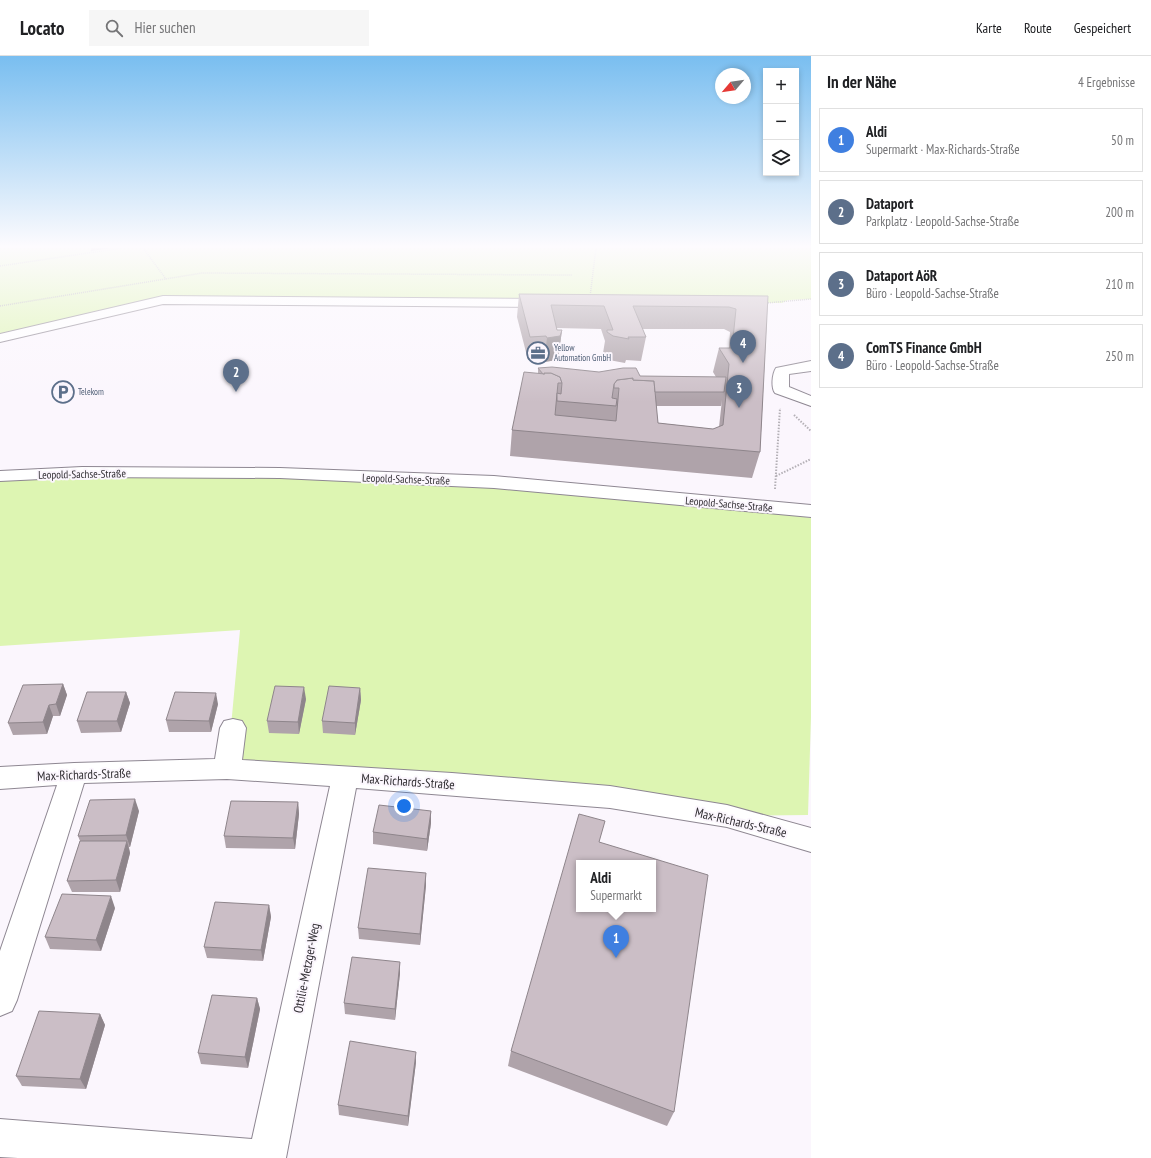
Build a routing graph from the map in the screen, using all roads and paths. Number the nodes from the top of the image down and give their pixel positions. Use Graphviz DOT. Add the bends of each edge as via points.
graph roads {
  1 [pos="40,299"];
  2 [pos="590,299"];
  3 [pos="801,299"];
  4 [pos="590,303"];
  5 [pos="761,303"];
  6 [pos="0,306"];
  7 [pos="0,338"];
  8 [pos="811,366"];
  9 [pos="781,390"];
  10 [pos="811,401"];
  11 [pos="811,459"];
  12 [pos="0,476"];
  13 [pos="776,476"];
  14 [pos="774,508"];
  15 [pos="811,511"];
  16 [pos="233,728"];
  17 [pos="227,769"];
  18 [pos="74,773"];
  19 [pos="344,777"];
  20 [pos="0,778"];
  21 [pos="811,840"];
  22 [pos="0,1000"];
  23 [pos="0,1138"];
  24 [pos="257,1158"];
  25 [pos="267,1158"];
  1 -- 6 [label="path"];
  2 -- 4 [label="path"];
  3 -- 5 [label="path"];
  4 -- 7 [label="street" via="163,300"];
  8 -- 9 [label="street" via="781,371"];
  9 -- 10 [label="street"];
  9 -- 13 [label="path"];
  11 -- 13 [label="path"];
  12 -- 14 [label="street, Leopold-Sachse-Straße" via="82,472 280,473 494,482"];
  13 -- 14 [label="path"];
  14 -- 15 [label="street, Leopold-Sachse-Straße"];
  16 -- 17 [label="street"];
  17 -- 18 [label="street, Max-Richards-Straße"];
  17 -- 19 [label="street, Max-Richards-Straße"];
  18 -- 20 [label="street, Max-Richards-Straße"];
  18 -- 22 [label="street"];
  19 -- 21 [label="street, Max-Richards-Straße" via="610,797 727,816"];
  19 -- 25 [label="street, Ottilie-Metzger-Weg"];
  23 -- 24 [label="street"];
}
